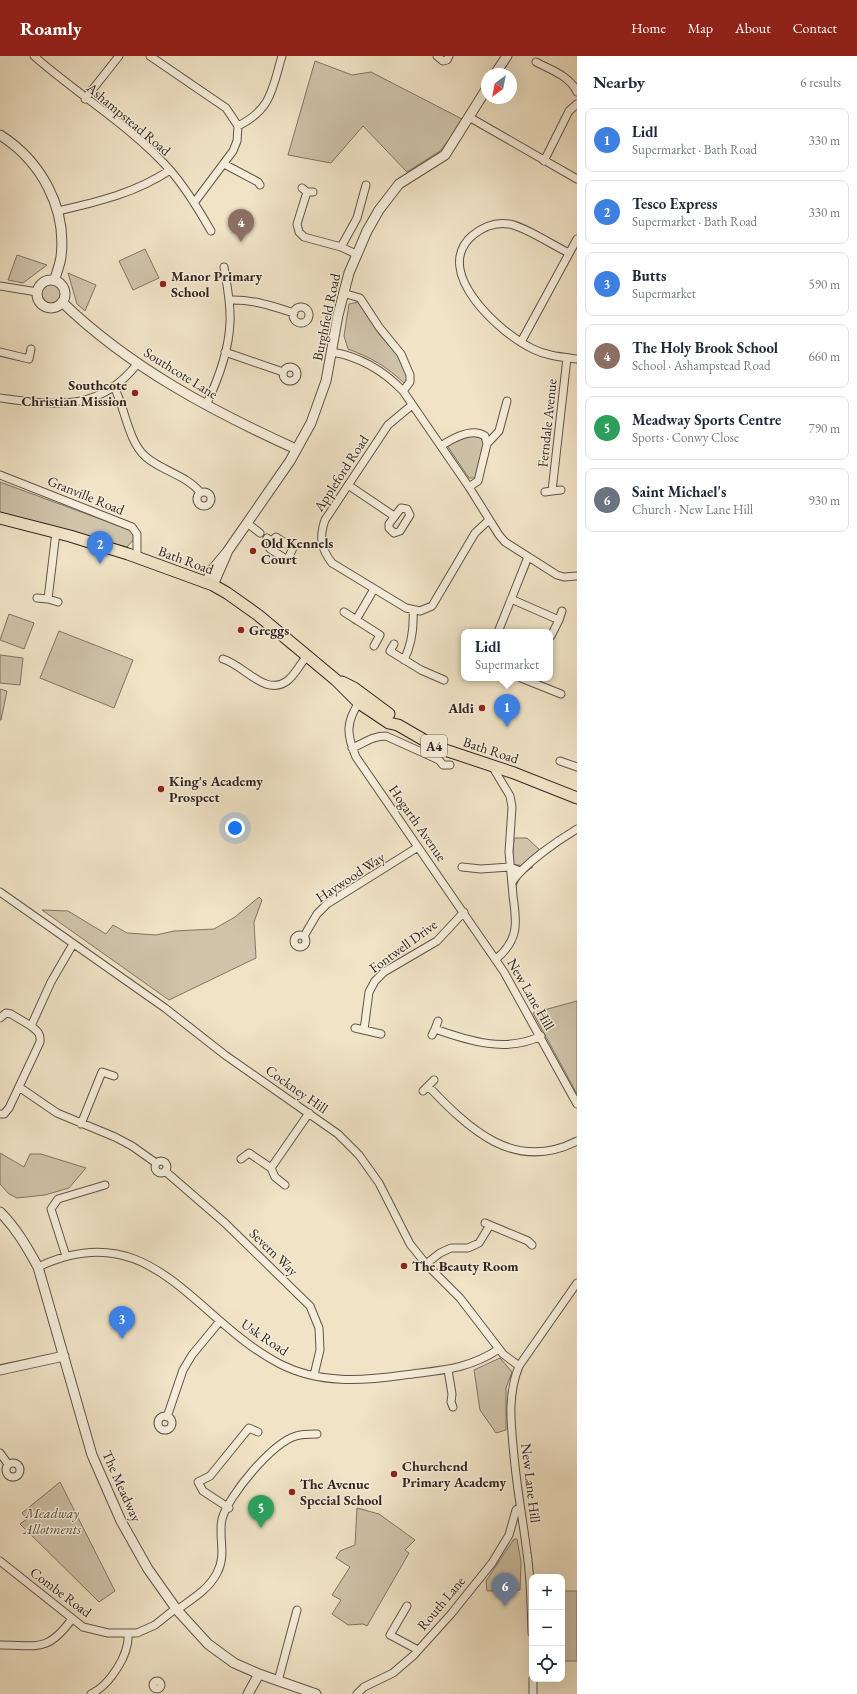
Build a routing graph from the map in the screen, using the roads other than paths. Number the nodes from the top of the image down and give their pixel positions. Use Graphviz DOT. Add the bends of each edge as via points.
graph roads {
  1 [pos="34,56"];
  2 [pos="119,56"];
  3 [pos="150,56"];
  4 [pos="282,56"];
  5 [pos="437,56"];
  6 [pos="449,56"];
  7 [pos="507,56"];
  8 [pos="536,62"];
  9 [pos="499,68"];
  10 [pos="577,92"];
  11 [pos="481,98"];
  12 [pos="85,99"];
  13 [pos="577,104"];
  14 [pos="469,117"];
  15 [pos="238,126"];
  16 [pos="0,135"];
  17 [pos="544,161"];
  18 [pos="224,164"];
  19 [pos="170,170"];
  20 [pos="577,179"];
  21 [pos="260,185"];
  22 [pos="366,185"];
  23 [pos="307,191"];
  24 [pos="194,203"];
  25 [pos="58,211"];
  26 [pos="211,231"];
  27 [pos="577,239"];
  28 [pos="341,247"];
  29 [pos="356,254"];
  30 [pos="569,254"];
  31 [pos="224,267"];
  32 [pos="54,280"];
  33 [pos="0,286"];
  34 [pos="37,292"];
  35 [pos="343,292"];
  36 [pos="229,300"];
  37 [pos="62,302"];
  38 [pos="294,313"];
  39 [pos="521,342"];
  40 [pos="31,349"];
  41 [pos="0,352"];
  42 [pos="225,352"];
  43 [pos="332,352"];
  44 [pos="567,358"];
  45 [pos="577,359"];
  46 [pos="138,363"];
  47 [pos="283,372"];
  48 [pos="114,387"];
  49 [pos="403,391"];
  50 [pos="0,398"];
  51 [pos="507,401"];
  52 [pos="206,405"];
  53 [pos="412,405"];
  54 [pos="487,444"];
  55 [pos="441,446"];
  56 [pos="296,449"];
  57 [pos="0,476"];
  58 [pos="348,485"];
  59 [pos="469,487"];
  60 [pos="561,490"];
  61 [pos="200,492"];
  62 [pos="394,516"];
  63 [pos="0,518"];
  64 [pos="490,520"];
  65 [pos="247,523"];
  66 [pos="56,532"];
  67 [pos="260,533"];
  68 [pos="138,553"];
  69 [pos="528,557"];
  70 [pos="577,576"];
  71 [pos="210,584"];
  72 [pos="374,589"];
  73 [pos="37,598"];
  74 [pos="48,599"];
  75 [pos="511,599"];
  76 [pos="58,602"];
  77 [pos="413,611"];
  78 [pos="562,611"];
  79 [pos="344,612"];
  80 [pos="356,620"];
  81 [pos="558,620"];
  82 [pos="499,629"];
  83 [pos="553,631"];
  84 [pos="394,644"];
  85 [pos="374,646"];
  86 [pos="307,656"];
  87 [pos="224,659"];
  88 [pos="404,660"];
  89 [pos="444,680"];
  90 [pos="528,681"];
  91 [pos="561,694"];
  92 [pos="362,699"];
  93 [pos="352,748"];
  94 [pos="560,761"];
  95 [pos="450,766"];
  96 [pos="494,766"];
  97 [pos="577,767"];
  98 [pos="577,798"];
  99 [pos="577,829"];
  100 [pos="418,847"];
  101 [pos="462,867"];
  102 [pos="510,867"];
  103 [pos="520,871"];
  104 [pos="512,882"];
  105 [pos="0,892"];
  106 [pos="464,912"];
  107 [pos="304,936"];
  108 [pos="73,944"];
  109 [pos="496,959"];
  110 [pos="0,1018"];
  111 [pos="438,1021"];
  112 [pos="31,1026"];
  113 [pos="355,1028"];
  114 [pos="364,1030"];
  115 [pos="381,1034"];
  116 [pos="541,1036"];
  117 [pos="114,1076"];
  118 [pos="434,1080"];
  119 [pos="20,1087"];
  120 [pos="577,1104"];
  121 [pos="309,1113"];
  122 [pos="0,1114"];
  123 [pos="81,1124"];
  124 [pos="577,1141"];
  125 [pos="241,1159"];
  126 [pos="271,1168"];
  127 [pos="105,1185"];
  128 [pos="285,1185"];
  129 [pos="0,1212"];
  130 [pos="532,1244"];
  131 [pos="66,1256"];
  132 [pos="426,1264"];
  133 [pos="38,1266"];
  134 [pos="577,1283"];
  135 [pos="220,1321"];
  136 [pos="499,1349"];
  137 [pos="64,1356"];
  138 [pos="519,1366"];
  139 [pos="0,1370"];
  140 [pos="448,1370"];
  141 [pos="314,1376"];
  142 [pos="453,1407"];
  143 [pos="167,1417"];
  144 [pos="258,1432"];
  145 [pos="317,1434"];
  146 [pos="0,1453"];
  147 [pos="8,1464"];
  148 [pos="229,1508"];
  149 [pos="520,1508"];
  150 [pos="509,1535"];
  151 [pos="524,1535"];
  152 [pos="0,1561"];
  153 [pos="407,1606"];
  154 [pos="176,1609"];
  155 [pos="297,1610"];
  156 [pos="531,1610"];
  157 [pos="72,1620"];
  158 [pos="128,1633"];
  159 [pos="0,1644"];
  160 [pos="418,1650"];
  161 [pos="259,1674"];
  162 [pos="278,1681"];
  163 [pos="532,1682"];
  164 [pos="91,1694"];
  165 [pos="248,1694"];
  166 [pos="316,1694"];
  167 [pos="357,1694"];
  168 [pos="533,1694"];
  1 -- 12 [label="street, Ashampstead Road"];
  2 -- 12 [label="street"];
  3 -- 15 [label="street" via="226,108"];
  4 -- 15 [label="street" via="271,95 263,108 253,119"];
  5 -- 6 [label="street" via="443,60 447,60"];
  7 -- 9 [label="street"];
  8 -- 10 [label="street" via="573,83"];
  11 -- 14 [label="street, Burghfield Road"];
  12 -- 19 [label="street, Ashampstead Road" via="142,142"];
  13 -- 17 [label="street" via="569,111"];
  14 -- 17 [label="street"];
  14 -- 29 [label="street, Burghfield Road" via="445,155 405,179 390,195 378,210"];
  15 -- 18 [label="street" via="237,141"];
  16 -- 25 [label="street" via="12,142 35,165"];
  17 -- 20 [label="street"];
  18 -- 21 [label="street"];
  18 -- 24 [label="street"];
  19 -- 24 [label="street, Ashampstead Road"];
  19 -- 25 [label="street" via="120,195"];
  22 -- 28 [label="street" via="357,218"];
  23 -- 28 [label="street" via="297,224 299,232 304,237"];
  24 -- 26 [label="street, Ashampstead Road"];
  25 -- 32 [label="street" via="61,257"];
  27 -- 30 [label="street"];
  28 -- 29 [label="street"];
  29 -- 35 [label="street, Burghfield Road"];
  30 -- 39 [label="street"];
  30 -- 39 [label="street" via="510,224 481,228 464,247 460,258 460,270 465,284 492,321"];
  31 -- 36 [label="street"];
  32 -- 34 [label="street" via="40,285"];
  32 -- 37 [label="street" via="59,282 64,290"];
  33 -- 34 [label="street"];
  34 -- 37 [label="street" via="39,301 46,307 53,308"];
  35 -- 43 [label="street, Burghfield Road"];
  35 -- 49 [label="street" via="360,298 401,354 410,375 410,382"];
  36 -- 38 [label="street" via="260,302"];
  36 -- 42 [label="street" via="230,323"];
  37 -- 46 [label="street, Southcote Lane"];
  39 -- 44 [label="street" via="549,355"];
  40 -- 41 [label="street" via="29,358"];
  42 -- 47 [label="street"];
  42 -- 52 [label="street"];
  43 -- 49 [label="street" via="373,366 391,378"];
  43 -- 56 [label="street, Burghfield Road" via="322,396 311,423"];
  44 -- 45 [label="street"];
  44 -- 60 [label="street, Ferndale Avenue" via="548,491"];
  46 -- 48 [label="street"];
  46 -- 52 [label="street, Southcote Lane"];
  48 -- 50 [label="street" via="74,403 47,404"];
  48 -- 61 [label="street" via="137,446 146,457 194,485"];
  49 -- 53 [label="street"];
  51 -- 54 [label="street" via="499,431"];
  52 -- 56 [label="street, Southcote Lane"];
  53 -- 55 [label="street"];
  53 -- 58 [label="street, Appleford Road" via="388,425"];
  54 -- 55 [label="street" via="485,436 479,432 454,438"];
  54 -- 59 [label="street" via="478,481"];
  55 -- 59 [label="street"];
  56 -- 65 [label="street, Burghfield Road"];
  57 -- 68 [label="street, Granville Road" via="132,527 137,534"];
  58 -- 62 [label="street"];
  58 -- 72 [label="street, Appleford Road" via="325,520 321,544 332,563"];
  59 -- 64 [label="street"];
  63 -- 66 [label="main road, Bath Road / A4"];
  64 -- 69 [label="street" via="505,542"];
  64 -- 77 [label="street" via="475,532 432,606 426,610"];
  65 -- 67 [label="street"];
  65 -- 71 [label="street, Burghfield Road" via="212,570"];
  66 -- 68 [label="main road, Bath Road / A4"];
  66 -- 74 [label="street"];
  68 -- 71 [label="main road, Bath Road / A4"];
  69 -- 70 [label="street" via="557,575"];
  69 -- 75 [label="street"];
  71 -- 86 [label="main road, Bath Road / A4" via="245,605"];
  72 -- 77 [label="street, Appleford Road"];
  72 -- 80 [label="street"];
  73 -- 74 [label="street"];
  74 -- 76 [label="street"];
  75 -- 81 [label="street"];
  75 -- 82 [label="street"];
  77 -- 88 [label="street" via="414,629"];
  78 -- 81 [label="street"];
  79 -- 80 [label="street"];
  80 -- 85 [label="street" via="380,635"];
  81 -- 83 [label="street"];
  84 -- 88 [label="street" via="390,651"];
  86 -- 87 [label="street" via="288,680 276,687 266,685 233,662"];
  86 -- 92 [label="main road, Bath Road / A4" via="336,680 347,684"];
  88 -- 89 [label="street"];
  90 -- 91 [label="street"];
  92 -- 93 [label="street, Hogarth Avenue" via="349,720"];
  92 -- 96 [label="main road, Bath Road / A4" via="430,744"];
  93 -- 95 [label="street" via="368,739 386,736 439,760 443,765"];
  93 -- 100 [label="street, Hogarth Avenue"];
  94 -- 97 [label="street"];
  96 -- 98 [label="main road, Bath Road / A4"];
  96 -- 102 [label="street, New Lane Hill" via="494,771 510,796 512,807"];
  99 -- 103 [label="street"];
  100 -- 106 [label="street, Hogarth Avenue"];
  100 -- 107 [label="street, Haywood Way" via="327,904 313,919"];
  101 -- 102 [label="street"];
  102 -- 103 [label="street"];
  102 -- 104 [label="street, New Lane Hill"];
  103 -- 104 [label="street"];
  104 -- 109 [label="street, New Lane Hill" via="515,932 503,953"];
  105 -- 108 [label="street, Cockney Hill"];
  106 -- 109 [label="street, Hogarth Avenue"];
  106 -- 114 [label="street, Fontwell Drive" via="436,941 384,972 375,981 369,992"];
  108 -- 112 [label="street" via="51,982"];
  108 -- 121 [label="street, Cockney Hill" via="166,1008 235,1062"];
  109 -- 116 [label="street, New Lane Hill"];
  110 -- 112 [label="street" via="6,1013 12,1014"];
  111 -- 116 [label="street" via="434,1032 491,1044 514,1043"];
  112 -- 119 [label="street" via="41,1037"];
  113 -- 114 [label="street"];
  114 -- 115 [label="street"];
  116 -- 120 [label="street, New Lane Hill"];
  117 -- 123 [label="street" via="102,1072"];
  118 -- 124 [label="street" via="426,1089 452,1112 496,1144 518,1152 537,1152 558,1149"];
  119 -- 122 [label="street" via="9,1108 4,1114"];
  119 -- 123 [label="street, Severn Way" via="57,1113"];
  121 -- 126 [label="street"];
  121 -- 132 [label="street, Cockney Hill" via="338,1134 359,1156 379,1183 410,1244"];
  123 -- 141 [label="street, Severn Way" via="126,1143 156,1163 157,1171 165,1171 225,1223 310,1306 320,1328 320,1350"];
  125 -- 126 [label="street" via="249,1153"];
  126 -- 128 [label="street" via="275,1177"];
  127 -- 131 [label="street" via="58,1199 51,1209"];
  129 -- 133 [label="street, The Meadway" via="9,1220"];
  130 -- 132 [label="street" via="488,1224 480,1243 468,1248 451,1248"];
  131 -- 133 [label="street, Usk Road"];
  131 -- 135 [label="street, Usk Road" via="86,1251 115,1252 136,1258 158,1270"];
  132 -- 136 [label="street, Cockney Hill" via="460,1298"];
  133 -- 137 [label="street, The Meadway"];
  134 -- 138 [label="street, New Lane Hill"];
  135 -- 141 [label="street, Usk Road" via="280,1364"];
  135 -- 143 [label="street" via="183,1370"];
  136 -- 138 [label="street, Cockney Hill"];
  136 -- 140 [label="street, Usk Road" via="471,1365"];
  137 -- 139 [label="street"];
  137 -- 154 [label="street, The Meadway" via="78,1412 100,1473 148,1569"];
  138 -- 149 [label="street, New Lane Hill" via="513,1381 510,1413"];
  140 -- 141 [label="street, Usk Road" via="344,1381"];
  140 -- 142 [label="street"];
  144 -- 148 [label="street" via="248,1428 210,1476 198,1482 203,1491"];
  145 -- 148 [label="street, Combe Road" via="296,1436 277,1446 251,1473"];
  146 -- 147 [label="street"];
  148 -- 154 [label="street, Combe Road" via="220,1530 222,1556 217,1572 210,1584"];
  149 -- 150 [label="street, Routh Lane" via="516,1510"];
  149 -- 151 [label="street, New Lane Hill"];
  150 -- 151 [label="street"];
  150 -- 160 [label="street, Routh Lane" via="492,1563"];
  151 -- 156 [label="street, New Lane Hill"];
  152 -- 157 [label="street, Combe Road"];
  153 -- 160 [label="street" via="390,1635"];
  154 -- 158 [label="street, Combe Road" via="155,1625 137,1633"];
  154 -- 161 [label="street, The Meadway" via="208,1644 234,1663"];
  155 -- 162 [label="street"];
  157 -- 158 [label="street, Combe Road" via="83,1627 108,1633"];
  157 -- 159 [label="street" via="60,1635 45,1645"];
  158 -- 164 [label="street" via="128,1646 111,1679 101,1690"];
  160 -- 167 [label="street, Routh Lane" via="393,1674 364,1687"];
  161 -- 162 [label="street, The Meadway"];
  161 -- 165 [label="street"];
  162 -- 166 [label="street, The Meadway"];
  163 -- 168 [label="street"];
}
